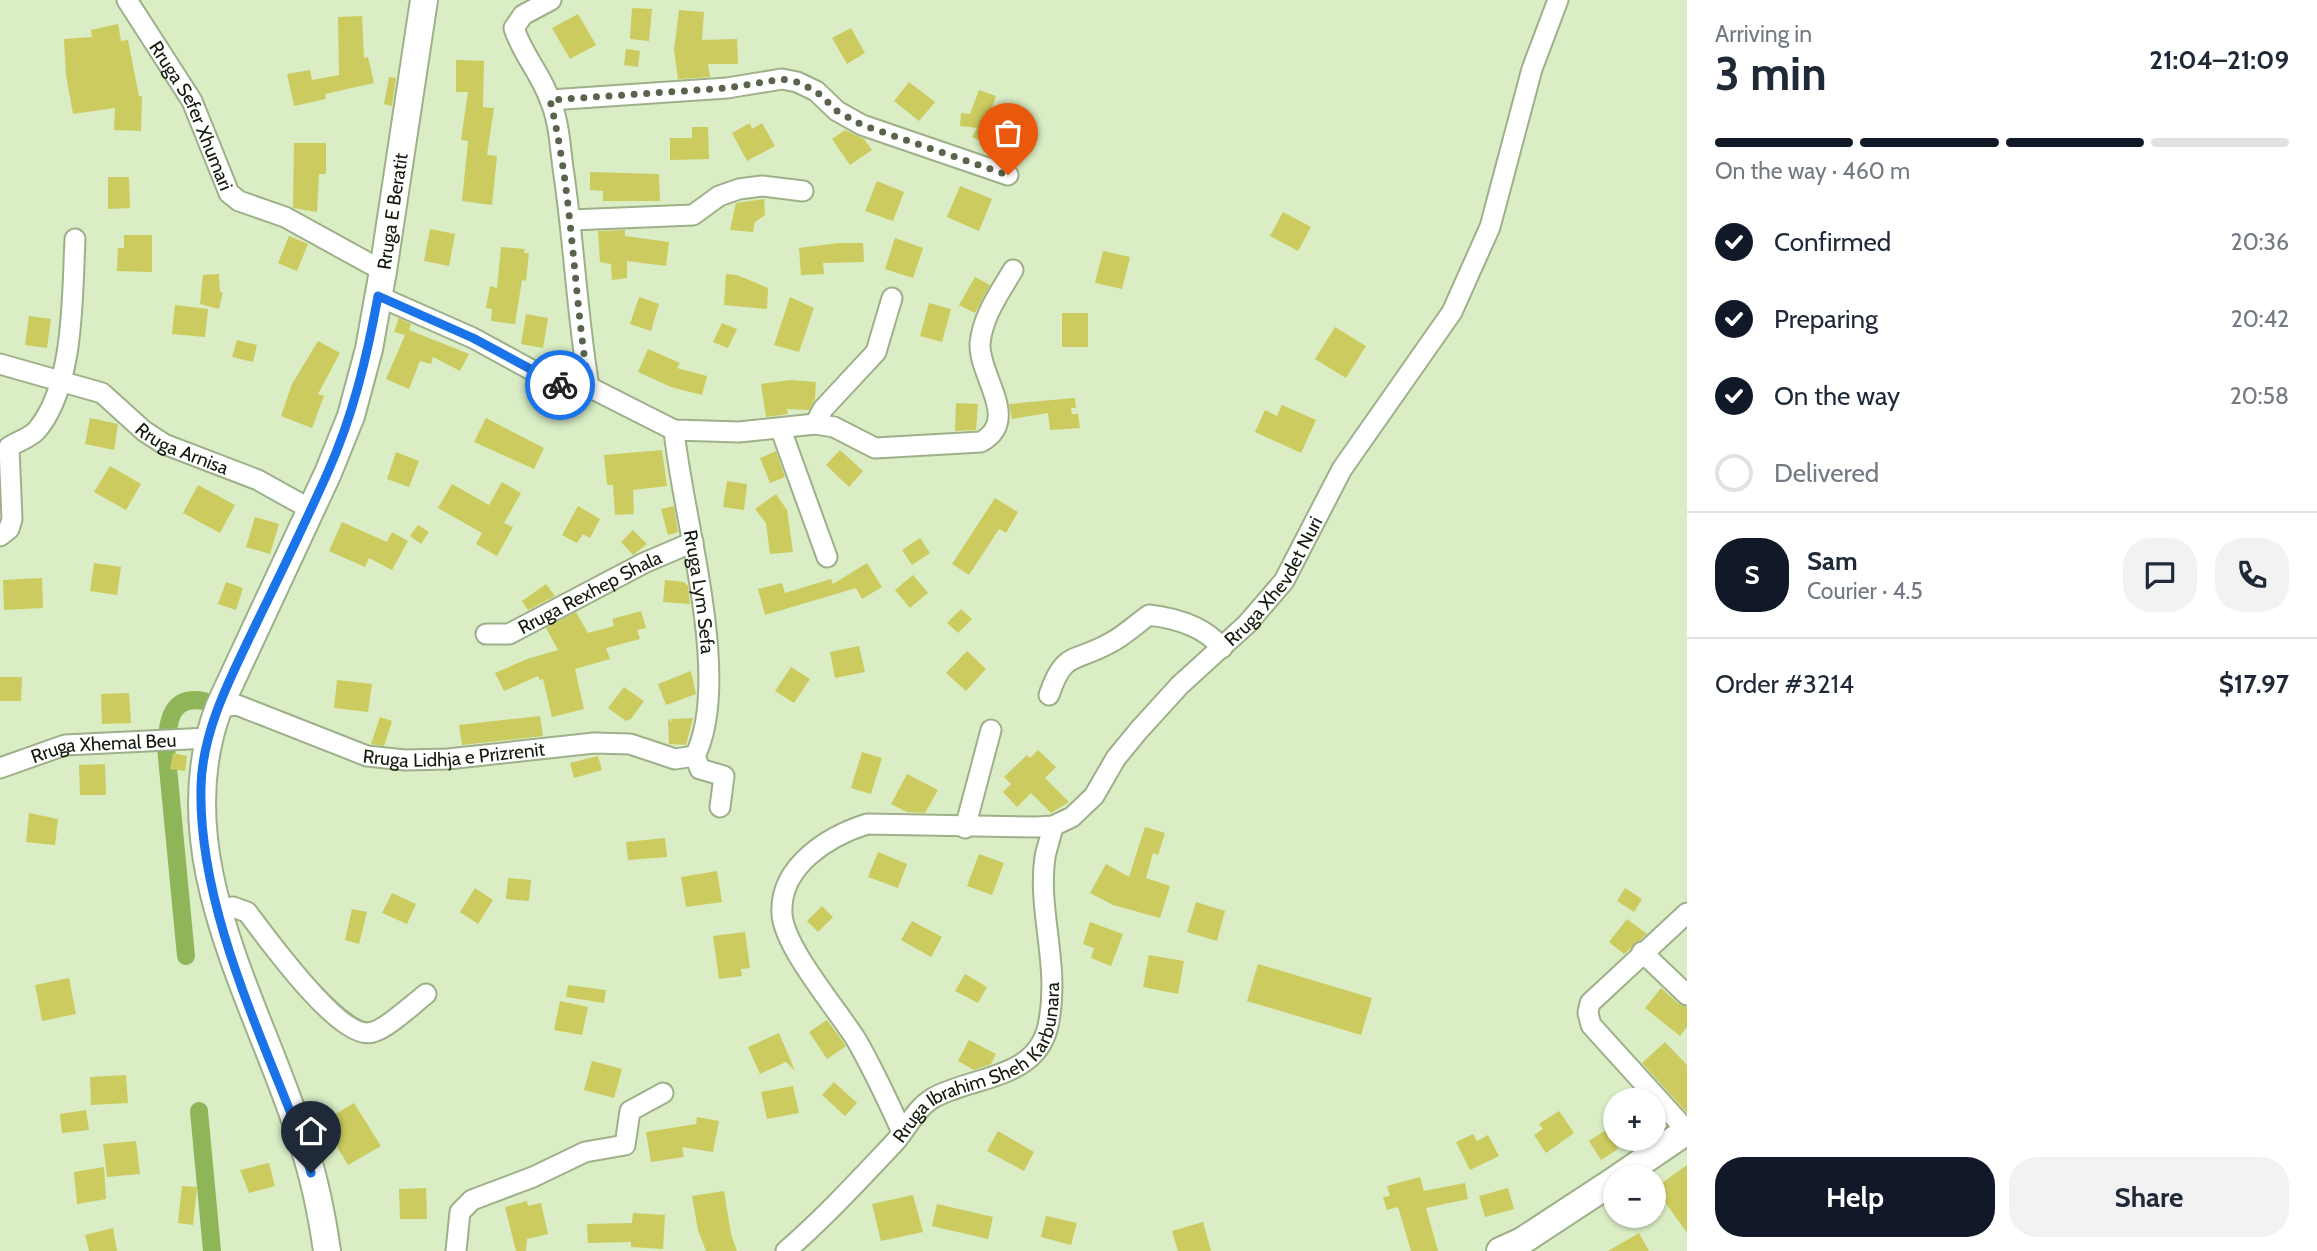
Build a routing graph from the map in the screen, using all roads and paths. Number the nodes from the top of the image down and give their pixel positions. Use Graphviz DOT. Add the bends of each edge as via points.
graph roads {
  1 [pos="127,0"];
  2 [pos="424,0"];
  3 [pos="551,0"];
  4 [pos="1558,0"];
  5 [pos="550,100"];
  6 [pos="1008,175"];
  7 [pos="803,191"];
  8 [pos="571,220"];
  9 [pos="75,239"];
  10 [pos="1013,270"];
  11 [pos="381,283"];
  12 [pos="892,298"];
  13 [pos="0,364"];
  14 [pos="61,379"];
  15 [pos="589,387"];
  16 [pos="815,424"];
  17 [pos="674,430"];
  18 [pos="780,430"];
  19 [pos="310,509"];
  20 [pos="0,536"];
  21 [pos="693,541"];
  22 [pos="827,557"];
  23 [pos="486,634"];
  24 [pos="1222,648"];
  25 [pos="1049,695"];
  26 [pos="219,707"];
  27 [pos="991,730"];
  28 [pos="209,738"];
  29 [pos="695,755"];
  30 [pos="0,768"];
  31 [pos="720,807"];
  32 [pos="1053,826"];
  33 [pos="965,828"];
  34 [pos="218,909"];
  35 [pos="1687,913"];
  36 [pos="1642,952"];
  37 [pos="426,994"];
  38 [pos="1687,995"];
  39 [pos="663,1093"];
  40 [pos="1687,1131"];
  41 [pos="902,1132"];
  42 [pos="1637,1165"];
  43 [pos="1603,1188"];
  44 [pos="327,1251"];
  45 [pos="456,1251"];
  46 [pos="786,1251"];
  47 [pos="1500,1251"];
  1 -- 11 [label="street, Rruga Sefer Xhumari" via="192,101 229,193 285,217"];
  2 -- 11 [label="main road, Rruga E Beratit"];
  3 -- 5 [label="street" via="523,15 514,28"];
  4 -- 24 [label="street, Rruga Xhevdet Nuri" via="1532,69 1490,227 1452,312 1342,469 1284,581"];
  5 -- 6 [label="street" via="727,88 782,79 816,91 837,111 862,125"];
  5 -- 8 [label="street"];
  7 -- 8 [label="street" via="751,187 719,196 693,215"];
  8 -- 15 [label="street"];
  9 -- 14 [label="street" via="69,339"];
  10 -- 16 [label="street" via="982,329 980,347 998,410 998,424 991,436 981,442 875,448"];
  11 -- 15 [label="street, Rruga Sefer Xhumari" via="559,385"];
  11 -- 19 [label="main road, Rruga E Beratit" via="351,416"];
  12 -- 16 [label="street" via="876,352 823,409"];
  13 -- 14 [label="street, Rruga Arnisa"];
  14 -- 19 [label="street, Rruga Arnisa" via="102,393 164,444 242,472"];
  14 -- 20 [label="street" via="36,432 9,447 12,519"];
  15 -- 17 [label="street"];
  16 -- 18 [label="street"];
  17 -- 18 [label="street"];
  17 -- 21 [label="street, Rruga Lym Sefa" via="678,476"];
  18 -- 22 [label="street"];
  19 -- 26 [label="main road, Rruga E Beratit"];
  21 -- 23 [label="street, Rruga Rexhep Shala" via="509,634"];
  21 -- 29 [label="street, Rruga Lym Sefa" via="707,675 704,736"];
  24 -- 25 [label="street" via="1213,637 1173,618 1149,615 1108,644 1073,657 1058,671"];
  24 -- 32 [label="street, Rruga Xhevdet Nuri" via="1139,730 1094,796 1072,817"];
  26 -- 28 [label="main road, Rruga E Beratit"];
  26 -- 29 [label="street, Rruga Lidhja e Prizrenit" via="237,705 367,756 392,759 448,759 594,743 630,744 675,759"];
  27 -- 33 [label="street"];
  28 -- 30 [label="street, Rruga Xhemal Beu" via="65,745"];
  28 -- 34 [label="main road, Rruga E Beratit" via="201,786 207,855"];
  29 -- 31 [label="street" via="699,769 724,776"];
  32 -- 33 [label="street"];
  32 -- 41 [label="street, Rruga Ibrahim Sheh Karbunara" via="1045,858 1054,965 1051,1005 1047,1029 1035,1054 1021,1066 935,1097 920,1107"];
  33 -- 41 [label="street" via="867,824 843,832 808,855 789,879 782,914 793,945 856,1040"];
  34 -- 37 [label="street" via="247,912 318,1002 363,1032 375,1032"];
  34 -- 44 [label="main road, Rruga E Beratit" via="304,1147"];
  35 -- 36 [label="street"];
  36 -- 38 [label="street"];
  36 -- 40 [label="street" via="1590,1003 1591,1025"];
  39 -- 45 [label="street" via="630,1111 625,1145 585,1152 472,1199 460,1212"];
  40 -- 42 [label="main road"];
  41 -- 46 [label="street, Rruga Ibrahim Sheh Karbunara"];
  43 -- 47 [label="main road"];
}
